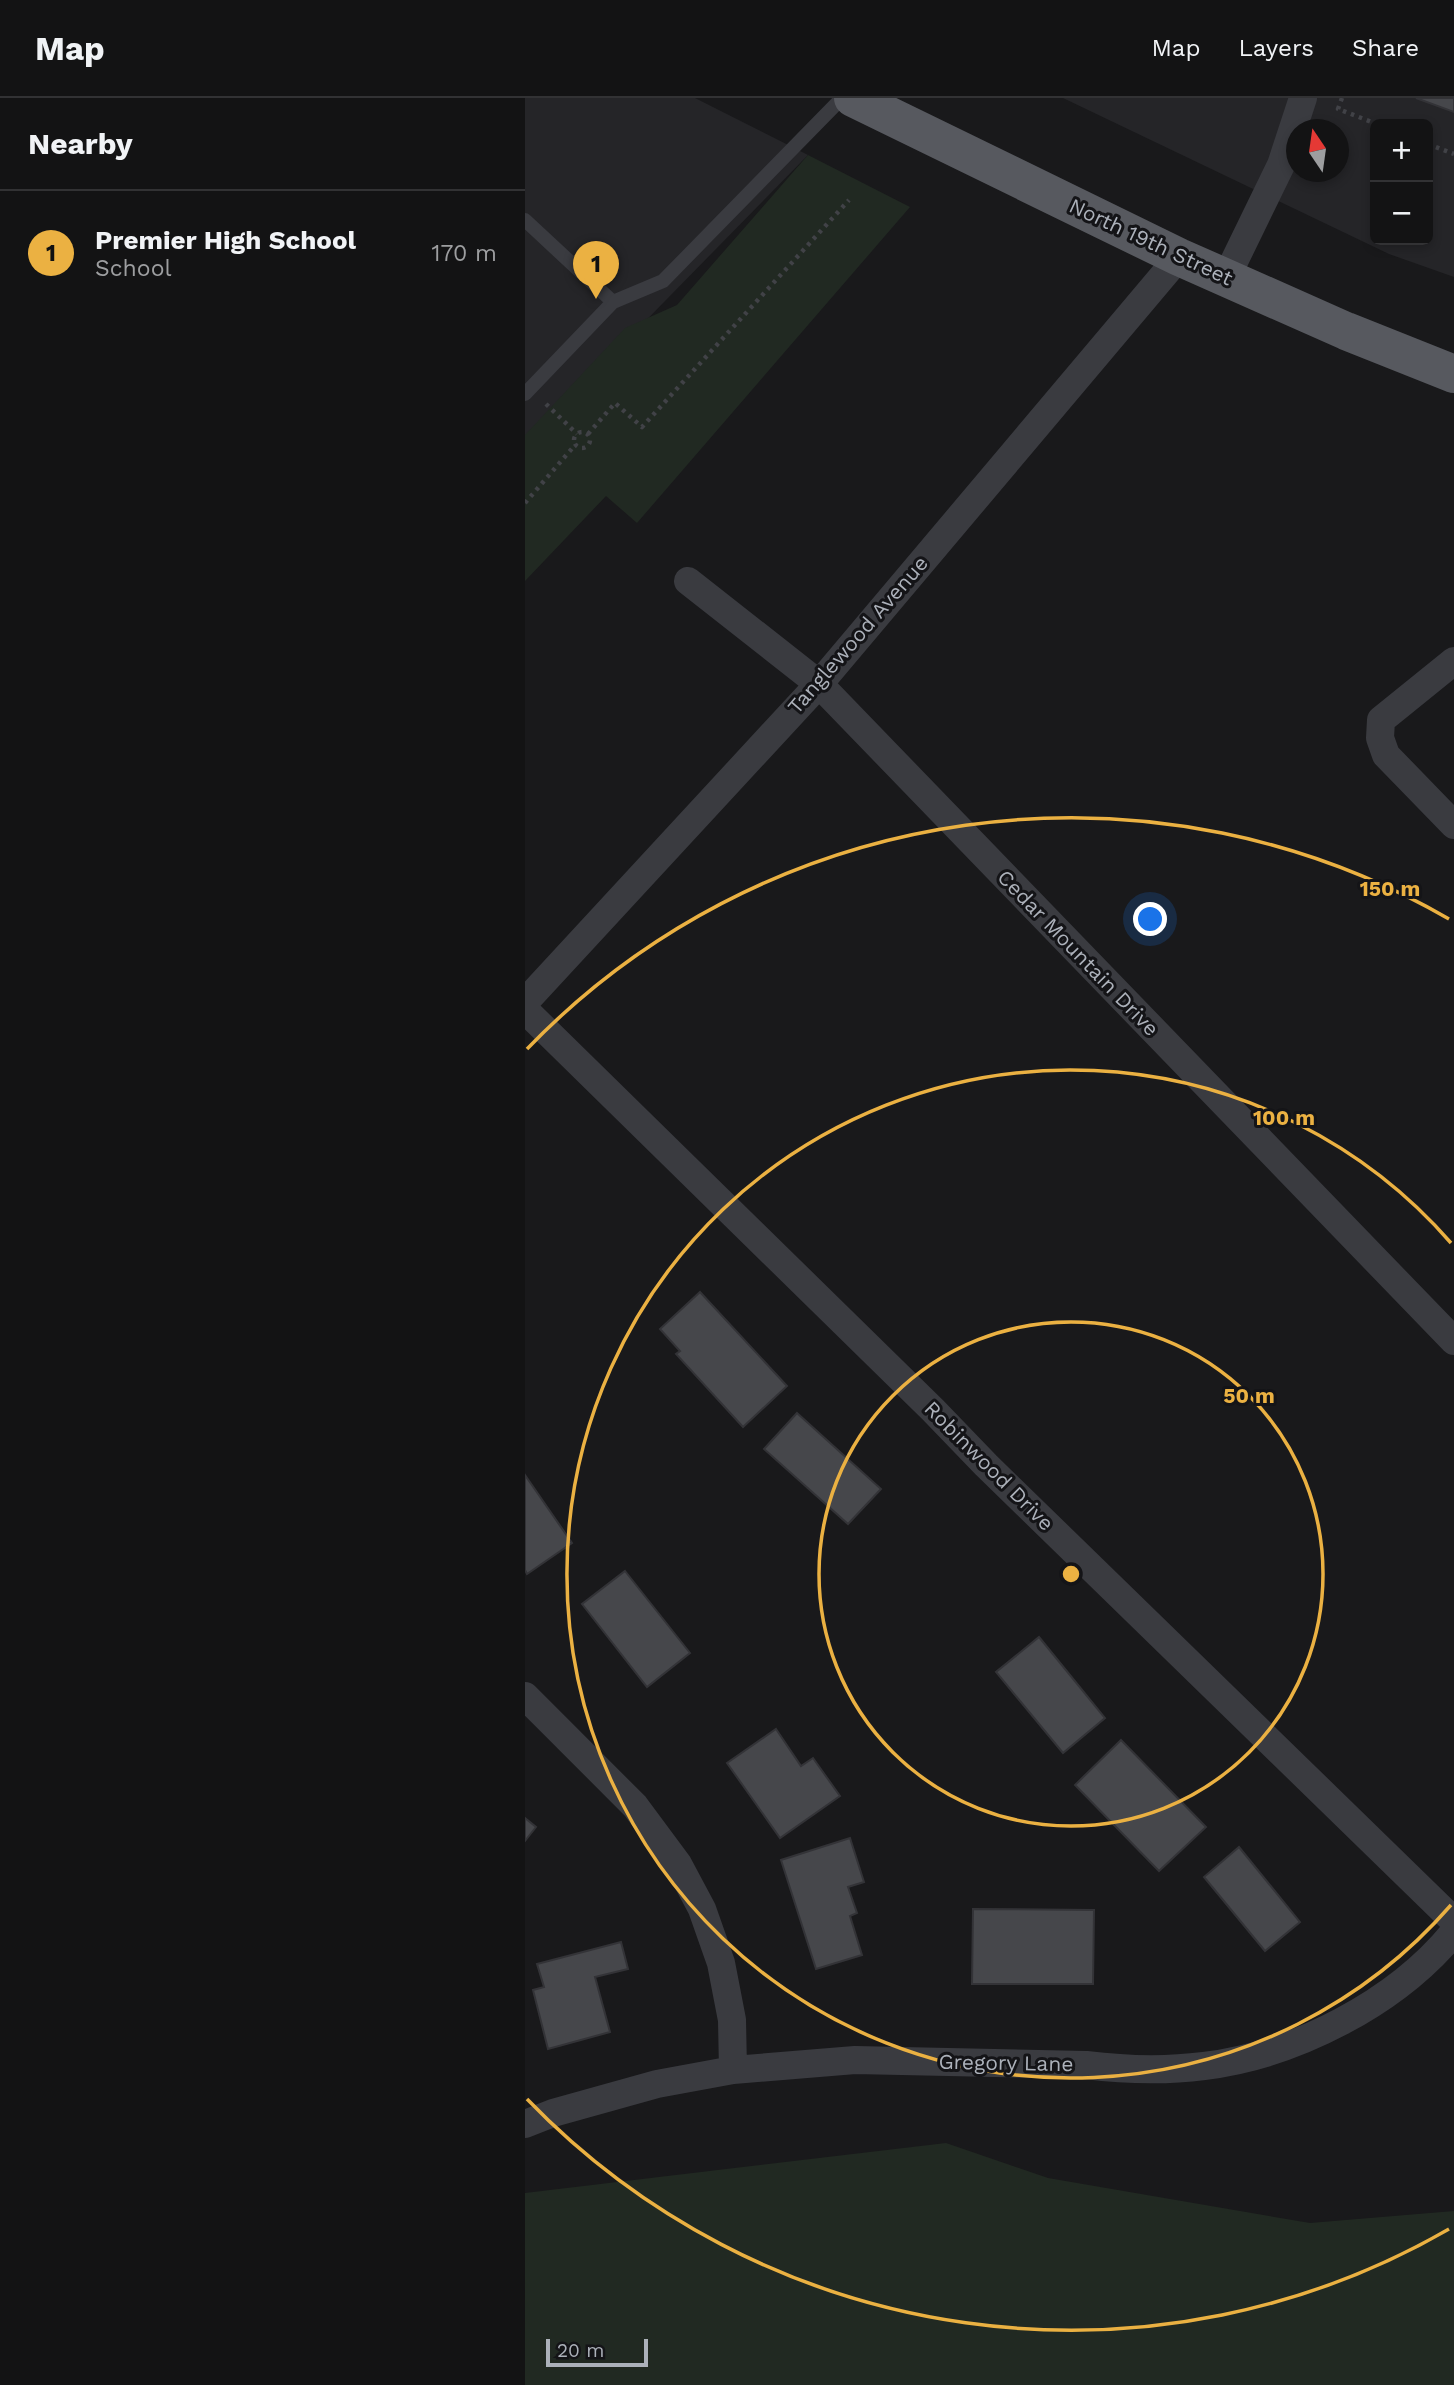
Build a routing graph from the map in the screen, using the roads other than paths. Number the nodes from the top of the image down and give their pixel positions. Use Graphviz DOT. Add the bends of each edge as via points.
graph roads {
  1 [pos="842,98"];
  2 [pos="853,98"];
  3 [pos="1303,98"];
  4 [pos="525,220"];
  5 [pos="1179,257"];
  6 [pos="1226,278"];
  7 [pos="613,302"];
  8 [pos="1454,374"];
  9 [pos="528,391"];
  10 [pos="688,581"];
  11 [pos="1454,661"];
  12 [pos="819,684"];
  13 [pos="1454,825"];
  14 [pos="525,1002"];
  15 [pos="525,1010"];
  16 [pos="1454,1341"];
  17 [pos="525,1696"];
  18 [pos="1454,1921"];
  19 [pos="1454,1931"];
  20 [pos="733,2070"];
  21 [pos="525,2123"];
  1 -- 7 [label="lane" via="663,281"];
  2 -- 5 [label="main road, North 19th Street"];
  3 -- 6 [label="street" via="1281,165"];
  4 -- 7 [label="lane"];
  5 -- 6 [label="main road, North 19th Street"];
  5 -- 12 [label="street, Tanglewood Avenue"];
  6 -- 8 [label="main road, North 19th Street"];
  7 -- 9 [label="lane"];
  10 -- 12 [label="street, Cedar Mountain Drive"];
  11 -- 13 [label="street" via="1381,720 1380,738 1387,755"];
  12 -- 14 [label="street, Tanglewood Avenue"];
  12 -- 16 [label="street, Cedar Mountain Drive"];
  15 -- 18 [label="street, Robinwood Drive"];
  17 -- 20 [label="street" via="635,1806 678,1864 702,1909 721,1963 731,2020"];
  19 -- 20 [label="street, Gregory Lane" via="1398,1985 1352,2017 1294,2044 1205,2066 1145,2070 855,2060"];
  20 -- 21 [label="street, Gregory Lane" via="657,2084"];
}
